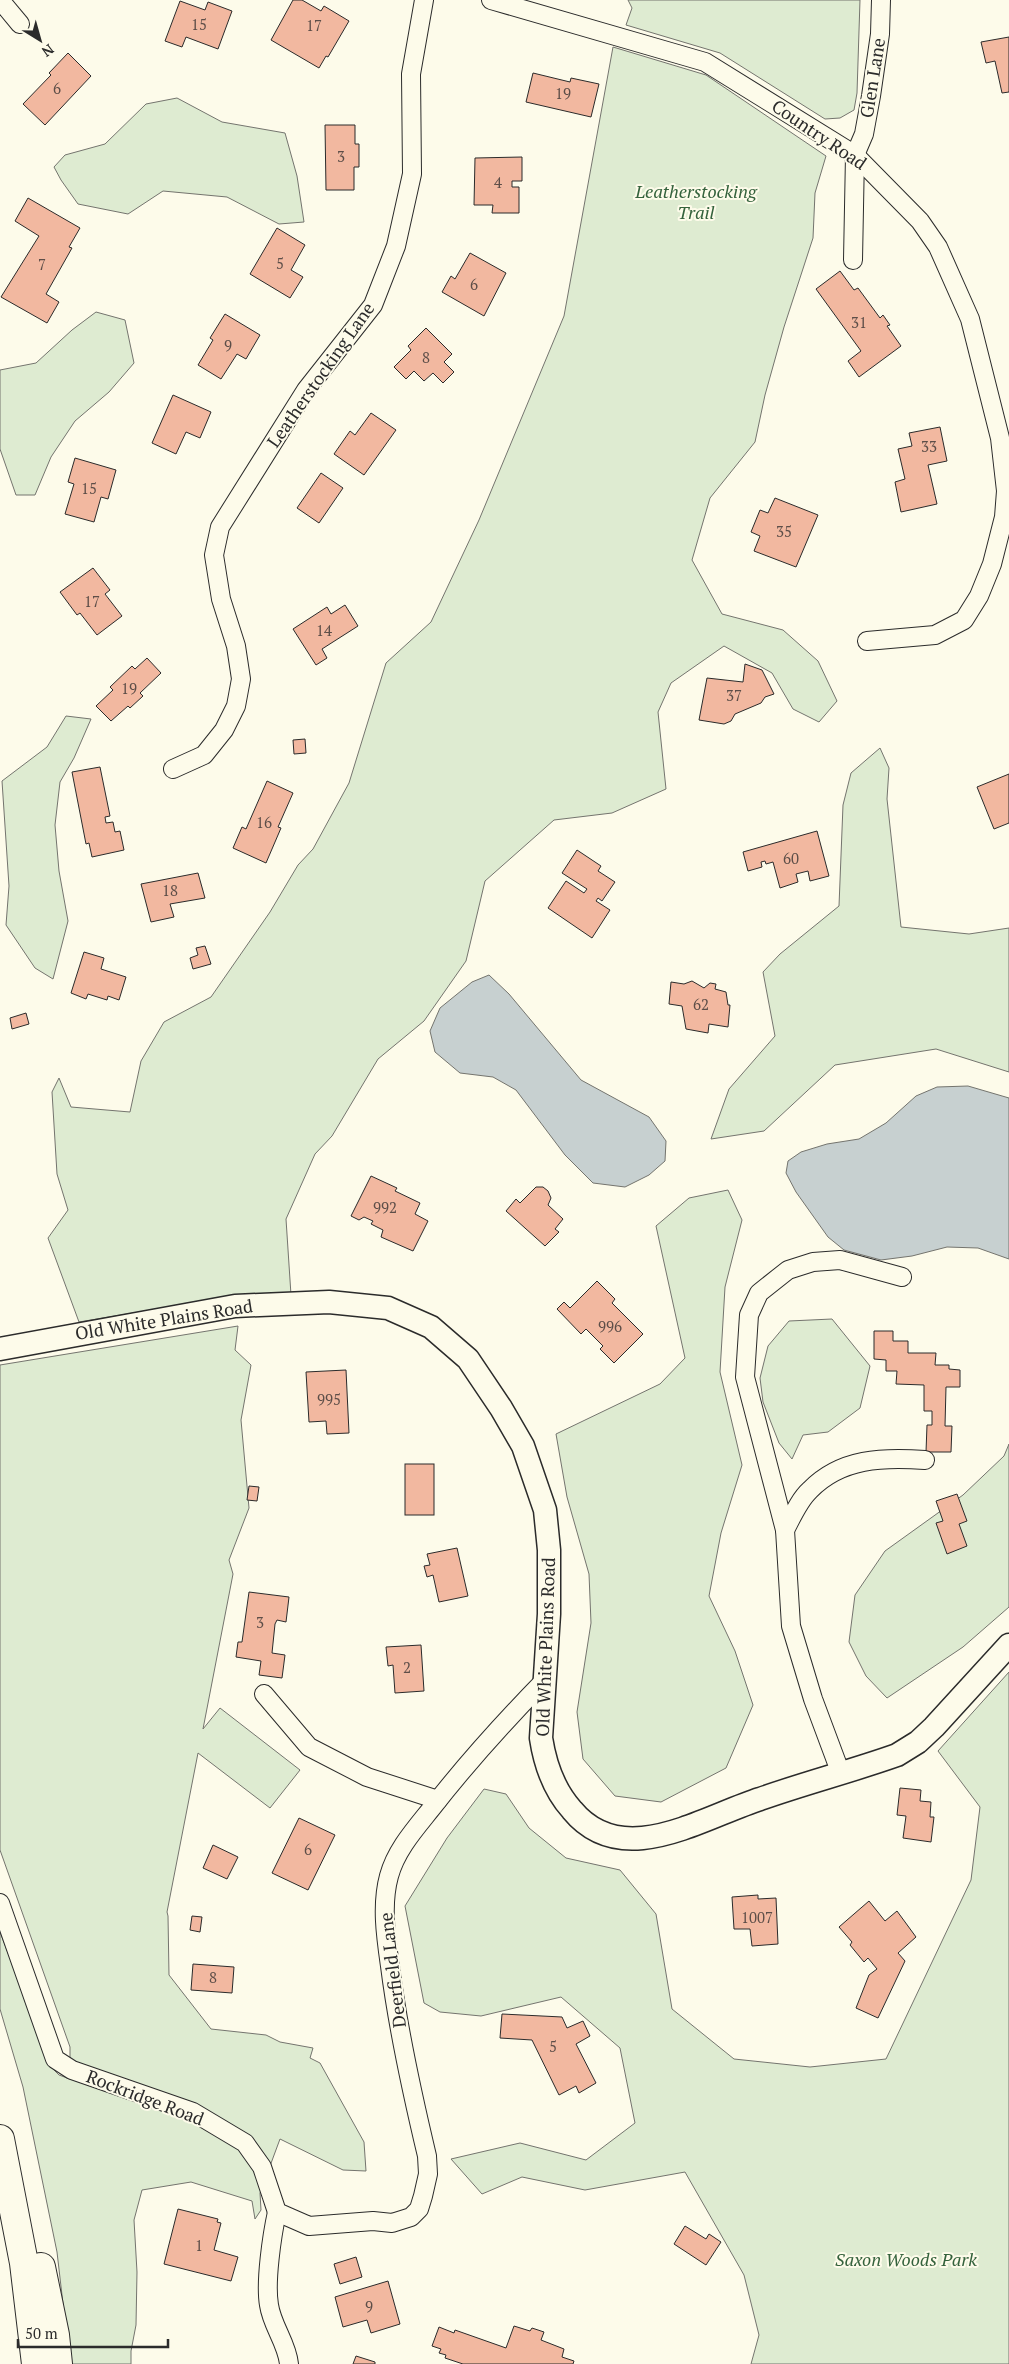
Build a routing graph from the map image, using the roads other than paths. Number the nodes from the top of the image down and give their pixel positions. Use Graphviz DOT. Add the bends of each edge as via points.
graph roads {
  1 [pos="0,0"];
  2 [pos="424,0"];
  3 [pos="491,0"];
  4 [pos="881,0"];
  5 [pos="20,24"];
  6 [pos="855,155"];
  7 [pos="853,260"];
  8 [pos="867,641"];
  9 [pos="173,769"];
  10 [pos="902,1277"];
  11 [pos="0,1348"];
  12 [pos="925,1460"];
  13 [pos="785,1530"];
  14 [pos="1009,1646"];
  15 [pos="544,1681"];
  16 [pos="264,1694"];
  17 [pos="841,1774"];
  18 [pos="438,1800"];
  19 [pos="0,1903"];
  20 [pos="2,2147"];
  21 [pos="277,2212"];
  22 [pos="36,2364"];
  23 [pos="58,2364"];
  24 [pos="289,2364"];
  1 -- 5 [label="street"];
  2 -- 9 [label="street, Leatherstocking Lane" via="411,74 412,174 396,246 373,305 306,390 220,527 214,555 221,599 236,646 241,679 236,706 224,730 204,755"];
  3 -- 6 [label="street, Country Road" via="705,62"];
  4 -- 6 [label="street, Glen Lane" via="880,34 871,96 864,134"];
  6 -- 7 [label="street"];
  6 -- 8 [label="street, Country Road" via="920,221 938,247 970,319 1000,438 1006,491 1004,517 992,564 979,596 964,620 935,635"];
  10 -- 13 [label="street" via="840,1260 813,1262 788,1270 759,1293 749,1315 746,1377"];
  11 -- 15 [label="street, Old White Plains Road" via="235,1306 329,1302 388,1308 431,1328 468,1359 501,1408 523,1446 545,1510 549,1614"];
  12 -- 13 [label="street" via="897,1458 858,1462 835,1471 809,1491"];
  13 -- 17 [label="street" via="791,1626 813,1699"];
  14 -- 17 [label="street, Old White Plains Road" via="918,1742 897,1755"];
  15 -- 17 [label="street, Old White Plains Road" via="541,1738 545,1761 565,1802 582,1824 602,1834 639,1840 666,1834 760,1799"];
  15 -- 18 [label="street, Deerfield Lane" via="495,1731"];
  16 -- 18 [label="street" via="309,1748 367,1777"];
  18 -- 21 [label="street, Deerfield Lane" via="405,1842 389,1875 386,1893 386,1936 392,1985 427,2156 428,2174 419,2209 411,2217 392,2223 372,2221 309,2226"];
  19 -- 21 [label="street, Rockridge Road" via="54,2059 72,2070 193,2112 244,2143 262,2167"];
  20 -- 22 [label="highway" via="24,2263"];
  20 -- 23 [label="highway" via="35,2244"];
  21 -- 24 [label="street" via="271,2238 269,2306"];
}
